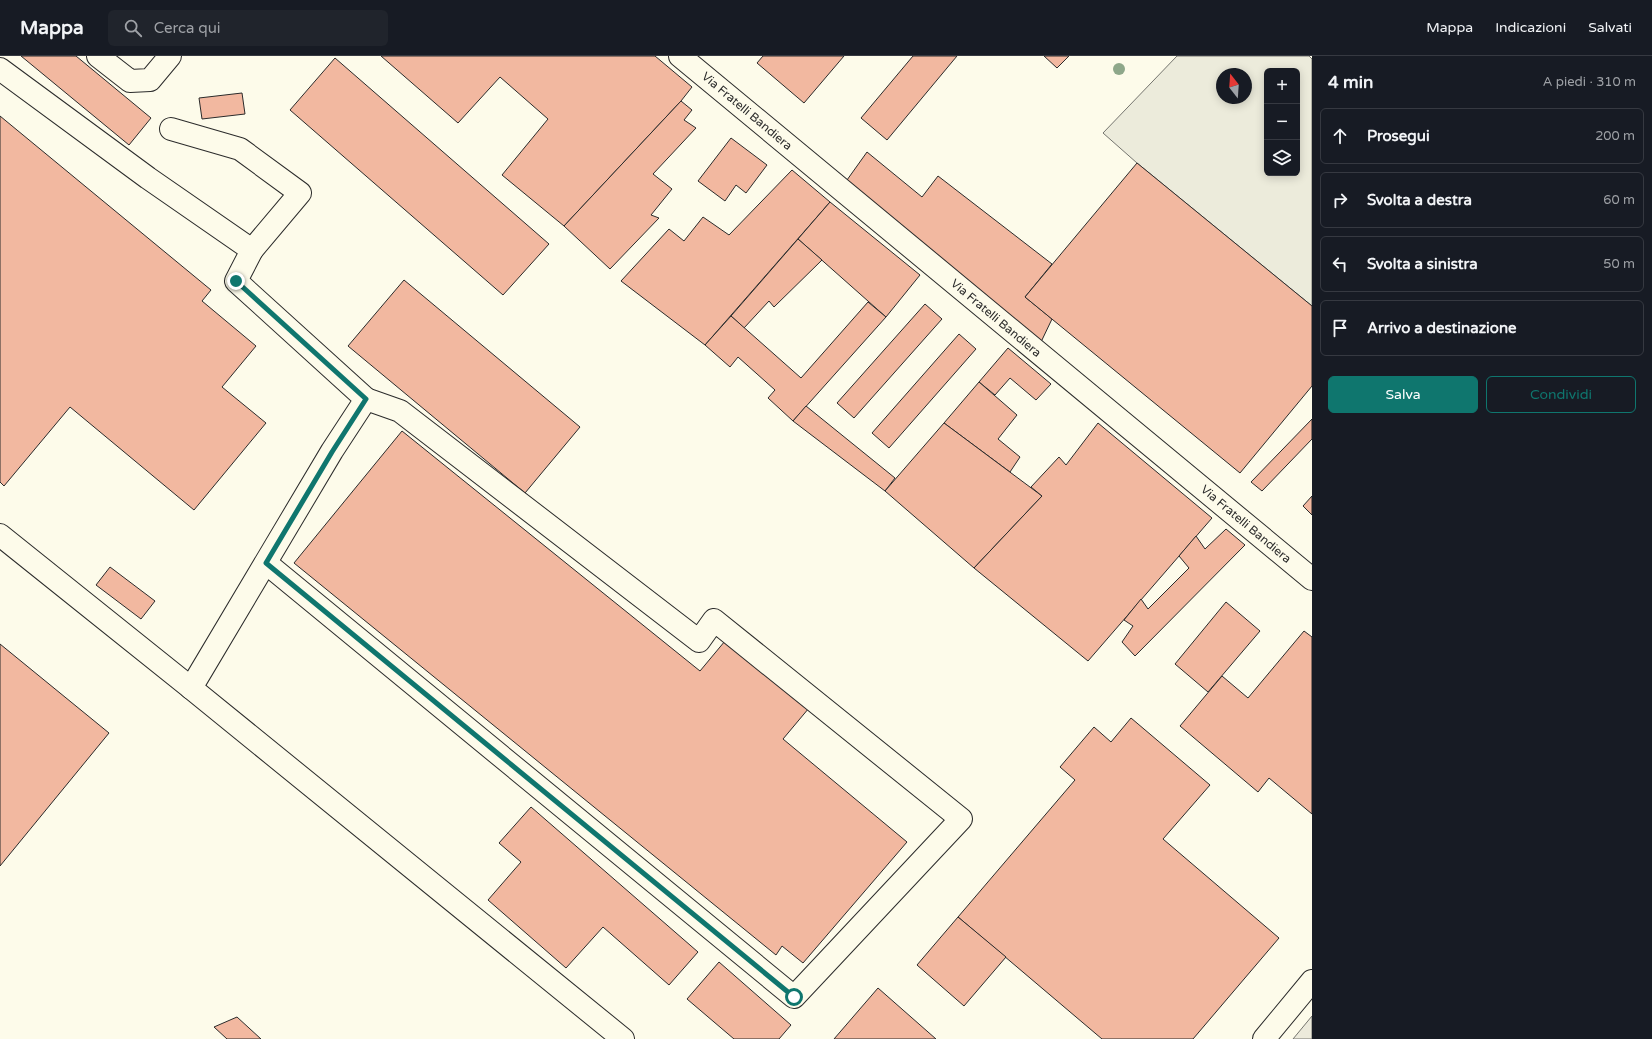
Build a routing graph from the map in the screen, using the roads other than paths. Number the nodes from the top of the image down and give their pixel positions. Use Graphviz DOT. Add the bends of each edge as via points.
graph roads {
  1 [pos="98,56"];
  2 [pos="170,56"];
  3 [pos="680,56"];
  4 [pos="0,69"];
  5 [pos="171,129"];
  6 [pos="252,250"];
  7 [pos="366,399"];
  8 [pos="0,535"];
  9 [pos="266,563"];
  10 [pos="1312,579"];
  11 [pos="191,688"];
  12 [pos="1312,981"];
  13 [pos="623,1039"];
  14 [pos="1264,1039"];
  1 -- 2 [label="street" via="130,81 150,80"];
  3 -- 10 [label="street, Via Fratelli Bandiera"];
  4 -- 6 [label="street" via="148,178"];
  5 -- 6 [label="street" via="240,149 300,193"];
  6 -- 7 [label="street" via="236,281"];
  7 -- 9 [label="street"];
  7 -- 9 [label="street" via="400,411 699,641 714,620 961,819 794,997"];
  8 -- 11 [label="street"];
  9 -- 11 [label="street"];
  11 -- 13 [label="street"];
  12 -- 14 [label="street"];
}
